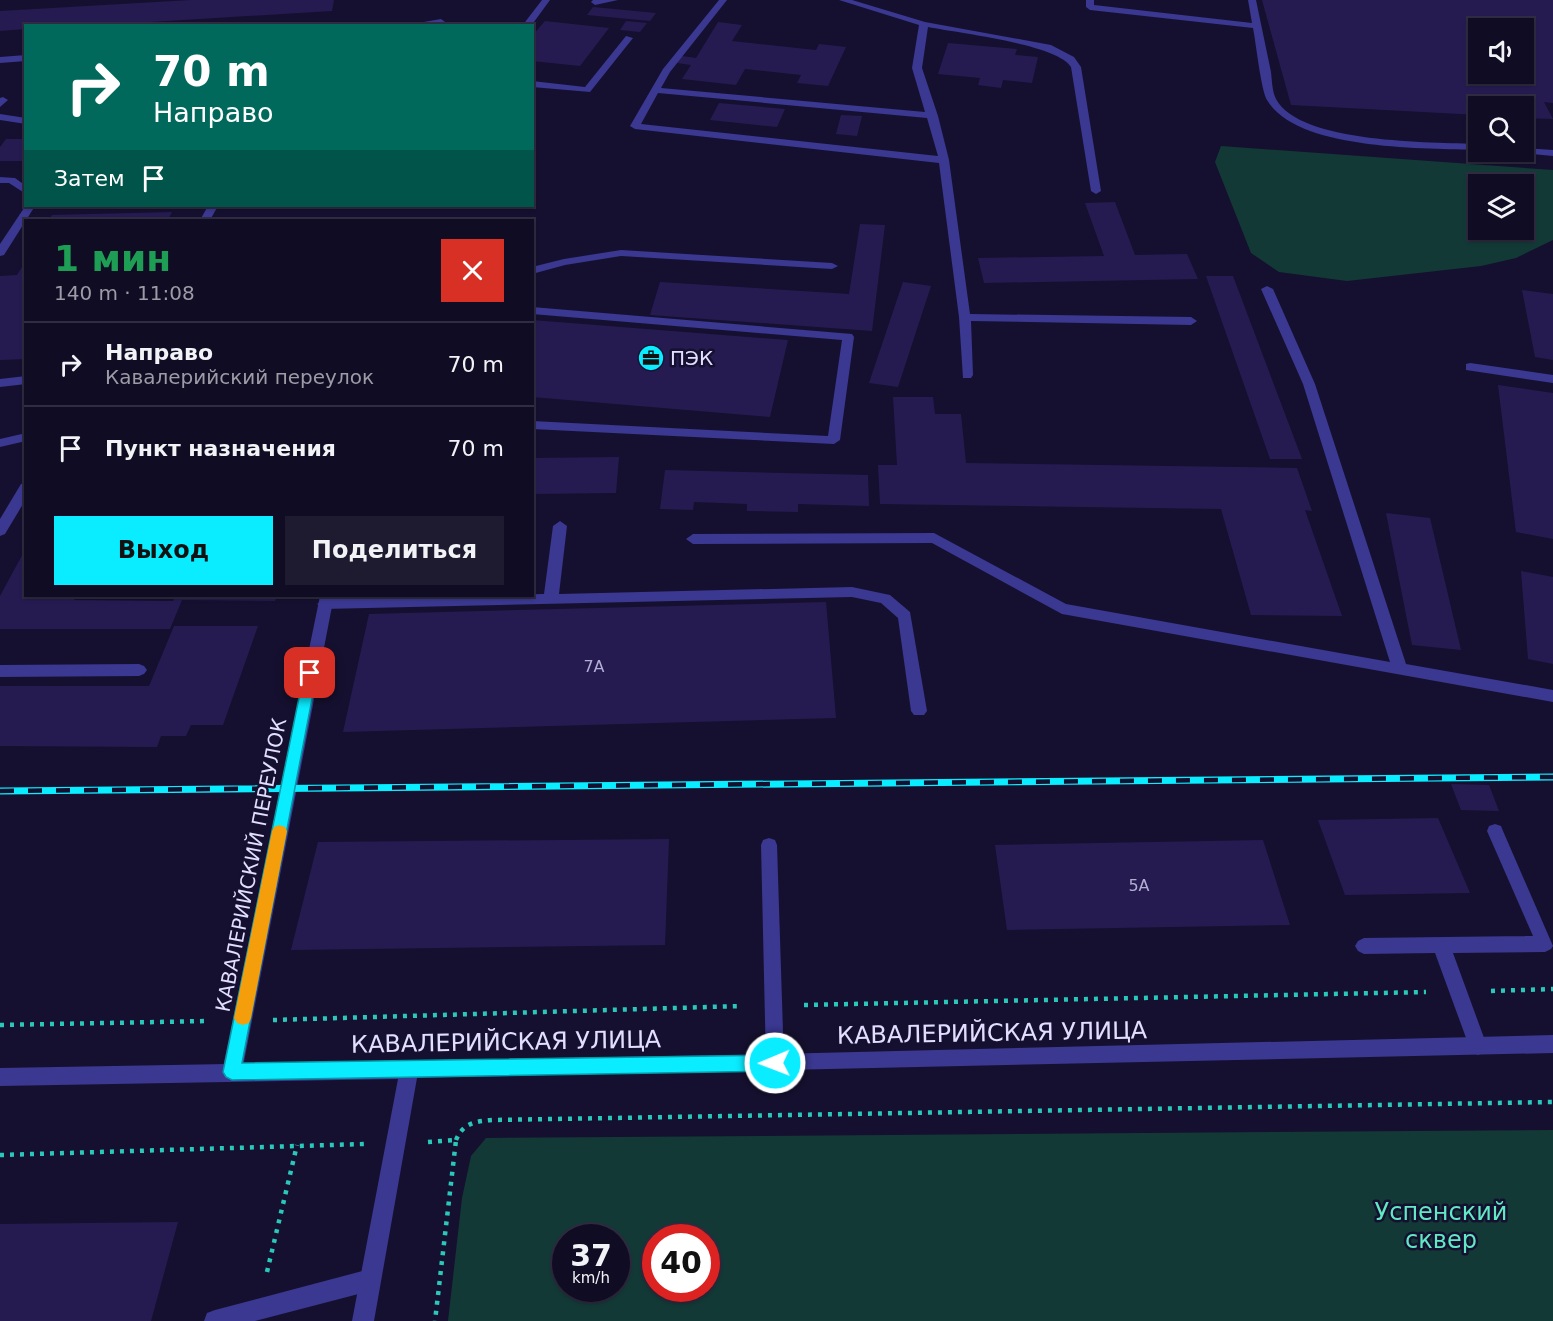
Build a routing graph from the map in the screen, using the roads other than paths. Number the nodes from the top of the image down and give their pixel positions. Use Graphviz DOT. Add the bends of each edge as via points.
graph roads {
  1 [pos="546,0"];
  2 [pos="614,0"];
  3 [pos="723,0"];
  4 [pos="843,0"];
  5 [pos="1090,0"];
  6 [pos="1252,0"];
  7 [pos="595,2"];
  8 [pos="441,22"];
  9 [pos="423,24"];
  10 [pos="528,24"];
  11 [pos="924,24"];
  12 [pos="1257,26"];
  13 [pos="629,38"];
  14 [pos="24,58"];
  15 [pos="0,60"];
  16 [pos="534,84"];
  17 [pos="657,90"];
  18 [pos="933,116"];
  19 [pos="0,117"];
  20 [pos="24,121"];
  21 [pos="1468,146"];
  22 [pos="1534,152"];
  23 [pos="1553,153"];
  24 [pos="944,160"];
  25 [pos="0,180"];
  26 [pos="24,190"];
  27 [pos="1095,191"];
  28 [pos="29,207"];
  29 [pos="0,253"];
  30 [pos="832,266"];
  31 [pos="534,270"];
  32 [pos="1267,289"];
  33 [pos="534,310"];
  34 [pos="965,317"];
  35 [pos="1191,321"];
  36 [pos="1470,367"];
  37 [pos="967,375"];
  38 [pos="1553,379"];
  39 [pos="24,380"];
  40 [pos="0,383"];
  41 [pos="534,425"];
  42 [pos="24,437"];
  43 [pos="0,443"];
  44 [pos="24,491"];
  45 [pos="560,526"];
  46 [pos="0,531"];
  47 [pos="693,539"];
  48 [pos="551,598"];
  49 [pos="326,600"];
  50 [pos="139,670"];
  51 [pos="1400,670"];
  52 [pos="0,671"];
  53 [pos="1553,696"];
  54 [pos="920,711"];
  55 [pos="1495,831"];
  56 [pos="769,845"];
  57 [pos="1441,945"];
  58 [pos="1364,946"];
  59 [pos="1553,1044"];
  60 [pos="1478,1046"];
  61 [pos="775,1063"];
  62 [pos="409,1069"];
  63 [pos="232,1072"];
  64 [pos="0,1077"];
  65 [pos="370,1281"];
  66 [pos="215,1321"];
  67 [pos="363,1321"];
  1 -- 10 [label="street"];
  2 -- 7 [label="street"];
  3 -- 17 [label="street" via="666,71"];
  4 -- 11 [label="street"];
  5 -- 12 [label="street" via="1090,7"];
  6 -- 12 [label="street"];
  8 -- 9 [label="street"];
  11 -- 18 [label="street" via="917,68"];
  11 -- 27 [label="street" via="1048,47 1071,59 1076,67"];
  12 -- 21 [label="street" via="1271,100 1296,124 1358,139"];
  13 -- 16 [label="street" via="587,90"];
  14 -- 15 [label="street"];
  17 -- 18 [label="street"];
  17 -- 24 [label="street" via="635,126"];
  18 -- 24 [label="street"];
  19 -- 20 [label="street"];
  22 -- 23 [label="street"];
  24 -- 34 [label="street"];
  25 -- 26 [label="street" via="11,180"];
  28 -- 29 [label="street"];
  30 -- 31 [label="street" via="621,253"];
  32 -- 51 [label="street" via="1309,384"];
  33 -- 41 [label="street" via="848,337 834,440"];
  34 -- 35 [label="street"];
  34 -- 37 [label="street"];
  36 -- 38 [label="street"];
  39 -- 40 [label="street"];
  42 -- 43 [label="street"];
  44 -- 46 [label="street"];
  45 -- 48 [label="street"];
  47 -- 51 [label="street" via="934,538 1062,609"];
  48 -- 49 [label="street"];
  48 -- 54 [label="street" via="852,592 885,599 905,616"];
  49 -- 63 [label="street, КАВАЛЕРИЙСКИЙ ПЕРЕУЛОК"];
  50 -- 52 [label="street"];
  51 -- 53 [label="street"];
  55 -- 57 [label="street" via="1545,944"];
  56 -- 61 [label="street"];
  57 -- 58 [label="street"];
  57 -- 60 [label="street"];
  59 -- 60 [label="street, КАВАЛЕРИЙСКАЯ УЛИЦА"];
  60 -- 61 [label="street, КАВАЛЕРИЙСКАЯ УЛИЦА"];
  61 -- 62 [label="street, КАВАЛЕРИЙСКАЯ УЛИЦА"];
  62 -- 63 [label="street, КАВАЛЕРИЙСКАЯ УЛИЦА"];
  62 -- 65 [label="street"];
  63 -- 64 [label="street, КАВАЛЕРИЙСКАЯ УЛИЦА"];
  65 -- 66 [label="street"];
  65 -- 67 [label="street"];
}
